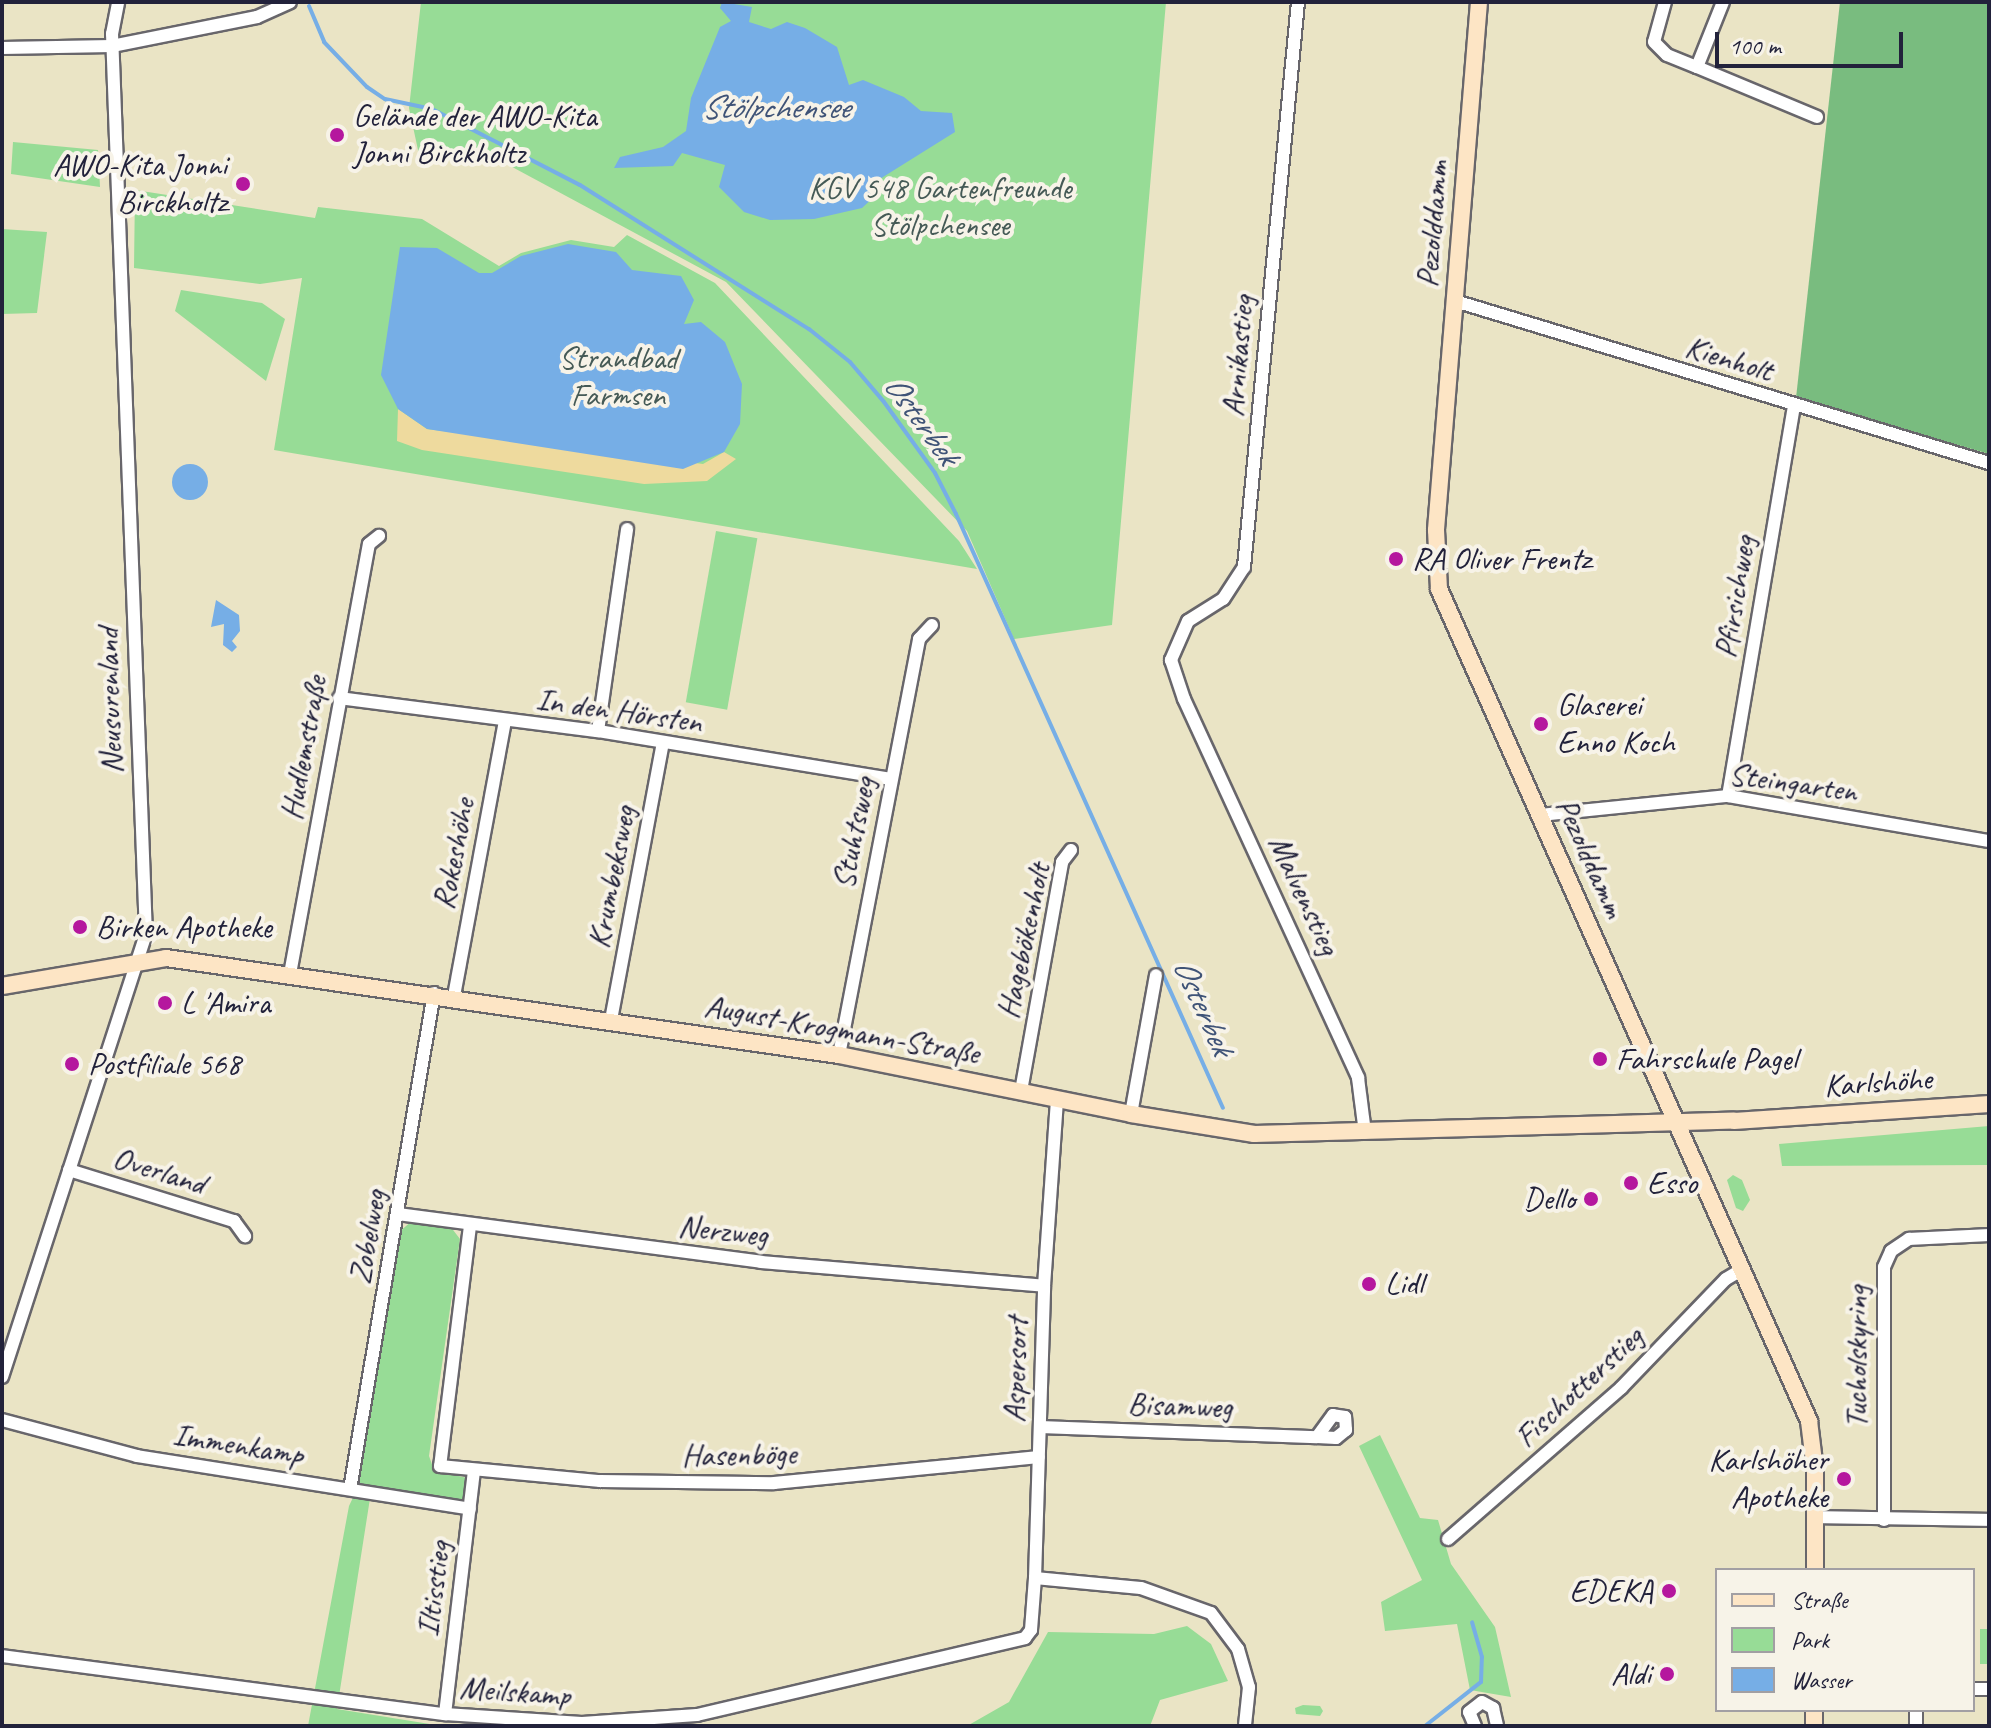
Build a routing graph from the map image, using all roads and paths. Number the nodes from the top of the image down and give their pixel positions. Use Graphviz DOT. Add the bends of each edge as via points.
graph roads {
  1 [pos="118,2"];
  2 [pos="290,2"];
  3 [pos="1298,2"];
  4 [pos="1479,2"];
  5 [pos="1665,2"];
  6 [pos="1723,2"];
  7 [pos="112,46"];
  8 [pos="2,48"];
  9 [pos="1697,67"];
  10 [pos="1817,117"];
  11 [pos="1455,301"];
  12 [pos="1794,406"];
  13 [pos="1989,463"];
  14 [pos="627,529"];
  15 [pos="379,536"];
  16 [pos="932,625"];
  17 [pos="1177,684"];
  18 [pos="339,698"];
  19 [pos="505,721"];
  20 [pos="598,731"];
  21 [pos="663,743"];
  22 [pos="891,779"];
  23 [pos="1728,796"];
  24 [pos="1540,815"];
  25 [pos="1989,841"];
  26 [pos="1071,850"];
  27 [pos="140,962"];
  28 [pos="290,974"];
  29 [pos="1156,975"];
  30 [pos="2,986"];
  31 [pos="434,993"];
  32 [pos="454,996"];
  33 [pos="611,1020"];
  34 [pos="839,1055"];
  35 [pos="1021,1091"];
  36 [pos="1057,1098"];
  37 [pos="1989,1104"];
  38 [pos="1131,1114"];
  39 [pos="1676,1122"];
  40 [pos="1365,1133"];
  41 [pos="69,1170"];
  42 [pos="398,1214"];
  43 [pos="249,1215"];
  44 [pos="234,1221"];
  45 [pos="470,1226"];
  46 [pos="1989,1235"];
  47 [pos="245,1236"];
  48 [pos="1741,1270"];
  49 [pos="1044,1286"];
  50 [pos="2,1377"];
  51 [pos="2,1420"];
  52 [pos="1040,1427"];
  53 [pos="1317,1437"];
  54 [pos="1039,1457"];
  55 [pos="474,1471"];
  56 [pos="350,1489"];
  57 [pos="470,1509"];
  58 [pos="1816,1517"];
  59 [pos="1884,1520"];
  60 [pos="1989,1520"];
  61 [pos="1448,1539"];
  62 [pos="1815,1568"];
  63 [pos="1035,1578"];
  64 [pos="1020,1639"];
  65 [pos="2,1656"];
  66 [pos="445,1714"];
  67 [pos="1245,1726"];
  68 [pos="1475,1726"];
  69 [pos="1497,1726"];
  1 -- 7 [label="street, Neusurenland"];
  2 -- 7 [label="street" via="257,17"];
  3 -- 17 [label="street, Arnikastieg" via="1244,567 1230,591 1188,621 1177,638 1171,660"];
  4 -- 11 [label="main road, Pezolddamm"];
  5 -- 9 [label="street" via="1654,42 1667,55"];
  6 -- 9 [label="street"];
  7 -- 8 [label="street"];
  7 -- 27 [label="street, Neusurenland" via="146,935"];
  9 -- 10 [label="street"];
  11 -- 12 [label="street, Kienholt"];
  11 -- 24 [label="main road, Pezolddamm" via="1435,570"];
  12 -- 13 [label="street, Kienholt"];
  12 -- 23 [label="street, Pfirsichweg"];
  14 -- 20 [label="street"];
  15 -- 18 [label="street, Hudlemstraße" via="369,544"];
  16 -- 22 [label="street, Stuhtsweg" via="919,639"];
  17 -- 40 [label="street, Malvenstieg" via="1358,1078"];
  18 -- 19 [label="street, In den Hörsten"];
  18 -- 28 [label="street, Hudlemstraße"];
  19 -- 20 [label="street, In den Hörsten"];
  19 -- 32 [label="street, Rokeshöhe"];
  20 -- 21 [label="street, In den Hörsten"];
  21 -- 22 [label="street, In den Hörsten"];
  21 -- 33 [label="street, Krumbeksweg"];
  22 -- 34 [label="street, Stuhtsweg"];
  23 -- 24 [label="street, Steingarten"];
  23 -- 25 [label="street, Steingarten"];
  24 -- 39 [label="main road, Pezolddamm"];
  26 -- 35 [label="street, Hagebökenholt" via="1062,862"];
  27 -- 28 [label="main road, August-Krogmann-Straße" via="166,958"];
  27 -- 30 [label="main road, August-Krogmann-Straße"];
  27 -- 41 [label="street, Neusurenland"];
  28 -- 31 [label="main road, August-Krogmann-Straße"];
  29 -- 38 [label="street"];
  31 -- 32 [label="main road, August-Krogmann-Straße"];
  31 -- 42 [label="street, Zobelweg"];
  32 -- 33 [label="main road, August-Krogmann-Straße"];
  33 -- 34 [label="main road, August-Krogmann-Straße"];
  34 -- 35 [label="main road, August-Krogmann-Straße"];
  35 -- 36 [label="main road, August-Krogmann-Straße"];
  36 -- 38 [label="main road, August-Krogmann-Straße"];
  36 -- 49 [label="street, Aspersort"];
  37 -- 39 [label="main road, Karlshöhe"];
  38 -- 40 [label="main road, August-Krogmann-Straße" via="1254,1134"];
  39 -- 40 [label="main road, August-Krogmann-Straße"];
  39 -- 48 [label="main road, Pezolddamm"];
  41 -- 44 [label="street, Overland"];
  41 -- 50 [label="street, Neusurenland"];
  42 -- 45 [label="street, Nerzweg"];
  42 -- 56 [label="street, Zobelweg"];
  43 -- 44 [label="street, Overland"];
  44 -- 47 [label="street, Overland"];
  45 -- 49 [label="street, Nerzweg" via="761,1262"];
  45 -- 55 [label="street, Hasenböge" via="440,1466"];
  46 -- 59 [label="street, Tucholskyring" via="1909,1239 1891,1251 1884,1267"];
  48 -- 58 [label="main road, Pezolddamm" via="1809,1421"];
  48 -- 61 [label="street, Fischotterstieg" via="1726,1279 1621,1388"];
  49 -- 52 [label="street, Aspersort"];
  51 -- 56 [label="street, Immenkamp" via="137,1456"];
  52 -- 53 [label="street, Bisamweg"];
  52 -- 54 [label="street, Aspersort"];
  54 -- 55 [label="street, Hasenböge" via="774,1483 600,1481"];
  54 -- 63 [label="street, Aspersort"];
  55 -- 57 [label="street, Iltisstieg"];
  56 -- 57 [label="street, Immenkamp"];
  57 -- 66 [label="street, Iltisstieg"];
  58 -- 59 [label="street"];
  58 -- 62 [label="main road, Pezolddamm"];
  59 -- 60 [label="street"];
  63 -- 64 [label="street, Aspersort" via="1031,1630"];
  63 -- 67 [label="street" via="1141,1588 1211,1613 1238,1649 1249,1687"];
  64 -- 66 [label="street, Meilskamp" via="697,1715 582,1723"];
  65 -- 66 [label="street, Meilskamp"];
  68 -- 69 [label="street" via="1469,1712 1482,1702 1493,1708"];
}
